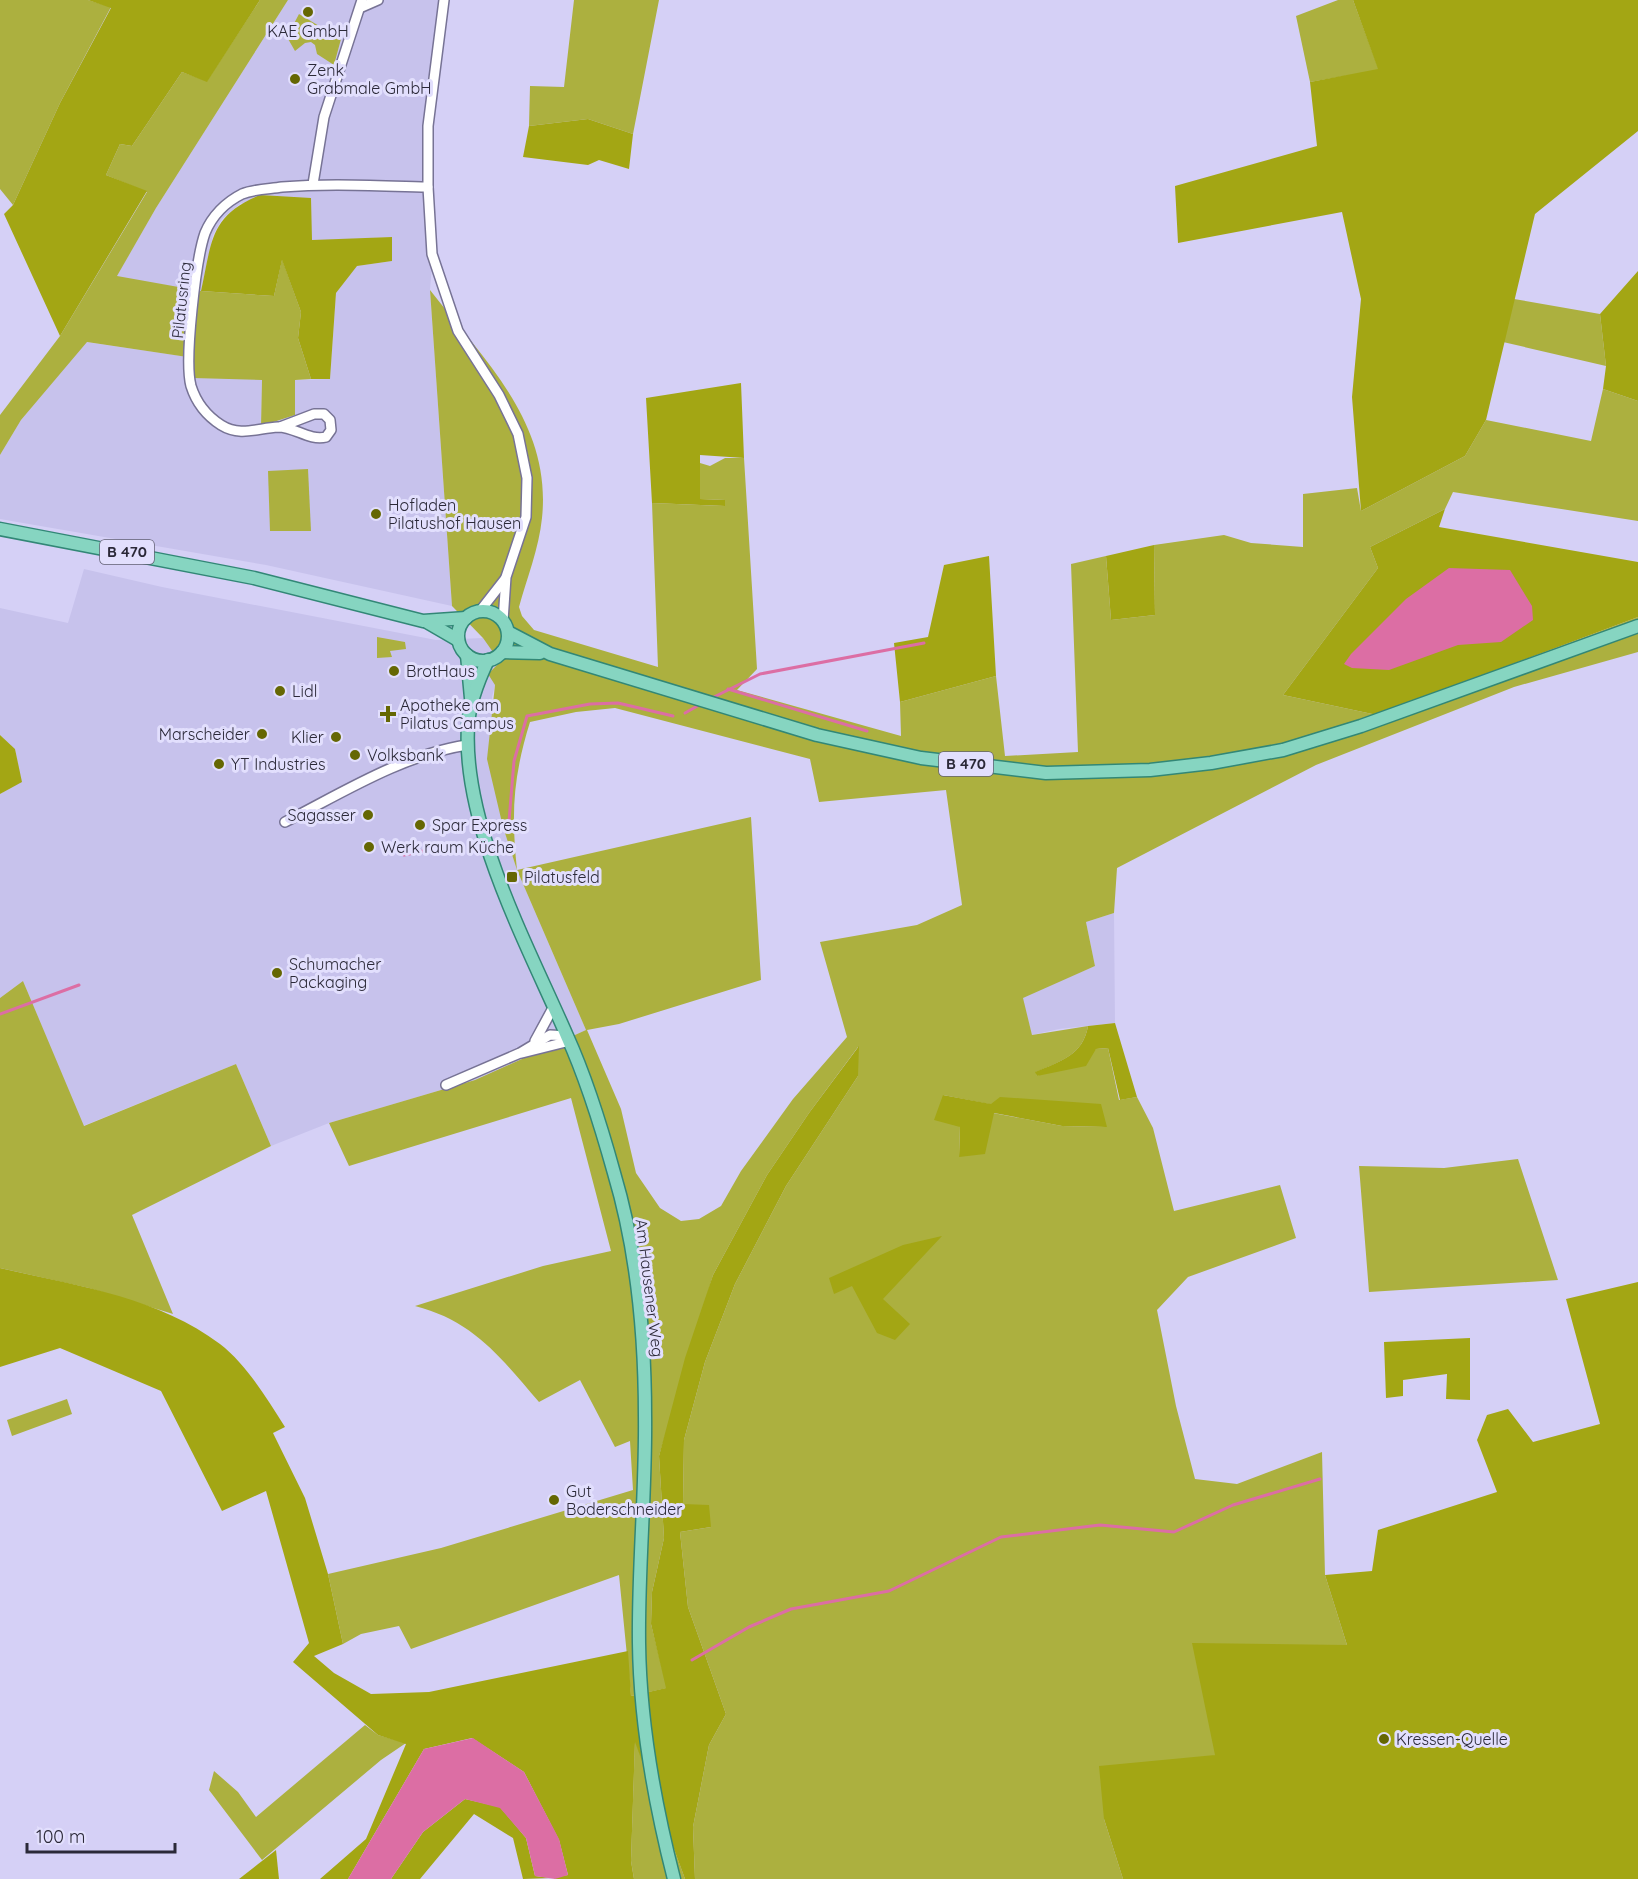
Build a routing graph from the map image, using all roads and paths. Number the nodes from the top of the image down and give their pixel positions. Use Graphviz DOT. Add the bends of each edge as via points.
graph roads {
  1 [pos="378,0"];
  2 [pos="444,0"];
  3 [pos="362,4"];
  4 [pos="313,184"];
  5 [pos="428,187"];
  6 [pos="280,427"];
  7 [pos="0,529"];
  8 [pos="506,577"];
  9 [pos="480,611"];
  10 [pos="466,618"];
  11 [pos="423,621"];
  12 [pos="505,627"];
  13 [pos="1638,627"];
  14 [pos="458,640"];
  15 [pos="502,652"];
  16 [pos="550,654"];
  17 [pos="467,655"];
  18 [pos="488,660"];
  19 [pos="471,702"];
  20 [pos="467,745"];
  21 [pos="285,822"];
  22 [pos="554,1006"];
  23 [pos="568,1038"];
  24 [pos="534,1043"];
  25 [pos="520,1053"];
  26 [pos="446,1085"];
  27 [pos="674,1879"];
  1 -- 3 [label="street"];
  2 -- 5 [label="street" via="428,126"];
  3 -- 4 [label="street" via="324,117"];
  4 -- 5 [label="street, Pilatusring"];
  4 -- 6 [label="street, Pilatusring" via="258,190 231,200 213,218 205,234 195,290 189,370 196,399 222,426 260,431"];
  5 -- 8 [label="street" via="432,254 446,300 458,331 499,395 518,434 527,478 526,517"];
  6 -- 6 [label="street, Pilatusring" via="318,439 331,430 330,420 324,414"];
  7 -- 11 [label="main road, B 470" via="254,578"];
  8 -- 9 [label="street"];
  8 -- 12 [label="street"];
  9 -- 10 [label="main road"];
  9 -- 12 [label="main road" via="489,612"];
  10 -- 11 [label="main road, B 470"];
  10 -- 14 [label="main road"];
  11 -- 14 [label="main road, B 470"];
  12 -- 15 [label="main road"];
  12 -- 16 [label="main road, B 470"];
  13 -- 16 [label="main road, B 470" via="1361,726 1294,746 1211,763 1150,770 1046,773 921,758 817,735"];
  14 -- 17 [label="main road"];
  15 -- 16 [label="main road, B 470"];
  15 -- 18 [label="main road"];
  17 -- 18 [label="main road"];
  17 -- 19 [label="main road"];
  18 -- 19 [label="main road"];
  19 -- 20 [label="main road, Am Hausener Weg"];
  20 -- 21 [label="street" via="450,747 388,770"];
  20 -- 22 [label="main road, Am Hausener Weg" via="489,850"];
  22 -- 23 [label="main road, Am Hausener Weg"];
  22 -- 24 [label="street"];
  23 -- 24 [label="street" via="550,1035"];
  23 -- 25 [label="street"];
  23 -- 27 [label="main road, Am Hausener Weg" via="597,1112 632,1253 645,1416 639,1646 644,1728 655,1805"];
  24 -- 25 [label="street"];
  25 -- 26 [label="street"];
}
